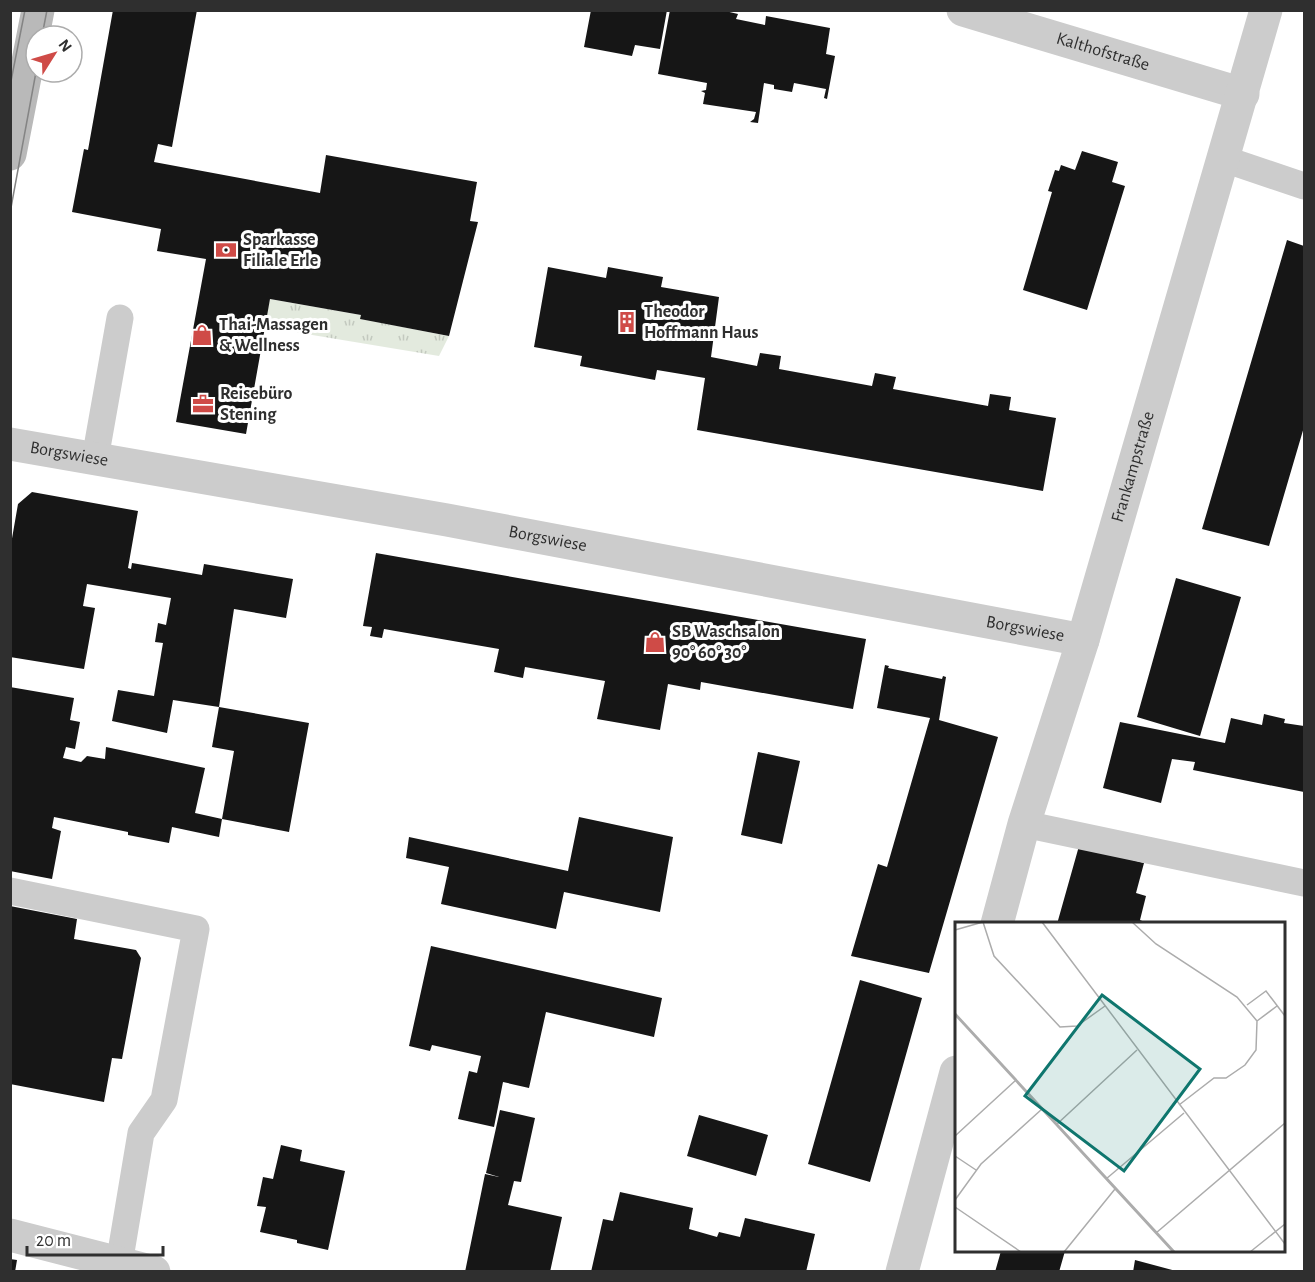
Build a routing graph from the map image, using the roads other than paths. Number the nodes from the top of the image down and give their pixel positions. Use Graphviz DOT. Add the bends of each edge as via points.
graph roads {
  1 [pos="38,10"];
  2 [pos="963,10"];
  3 [pos="1266,10"];
  4 [pos="1243,94"];
  5 [pos="10,154"];
  6 [pos="1224,159"];
  7 [pos="1305,186"];
  8 [pos="120,318"];
  9 [pos="10,444"];
  10 [pos="95,459"];
  11 [pos="1083,640"];
  12 [pos="1024,824"];
  13 [pos="1305,883"];
  14 [pos="10,891"];
  15 [pos="998,922"];
  16 [pos="955,1079"];
  17 [pos="10,1235"];
  18 [pos="119,1264"];
  19 [pos="154,1272"];
  20 [pos="902,1272"];
  1 -- 5 [label="main road"];
  2 -- 4 [label="street, Kalthofstraße"];
  3 -- 4 [label="street, Frankampstraße"];
  4 -- 6 [label="street, Frankampstraße"];
  6 -- 7 [label="lane"];
  6 -- 11 [label="street, Frankampstraße"];
  8 -- 10 [label="lane"];
  9 -- 10 [label="street, Borgswiese"];
  10 -- 11 [label="street, Borgswiese" via="447,520"];
  11 -- 12 [label="street, Frankampstraße"];
  12 -- 13 [label="lane"];
  12 -- 15 [label="street, Frankampstraße"];
  14 -- 18 [label="lane" via="196,929 164,1100 141,1133"];
  16 -- 20 [label="street"];
  17 -- 18 [label="street"];
  18 -- 19 [label="street"];
}
